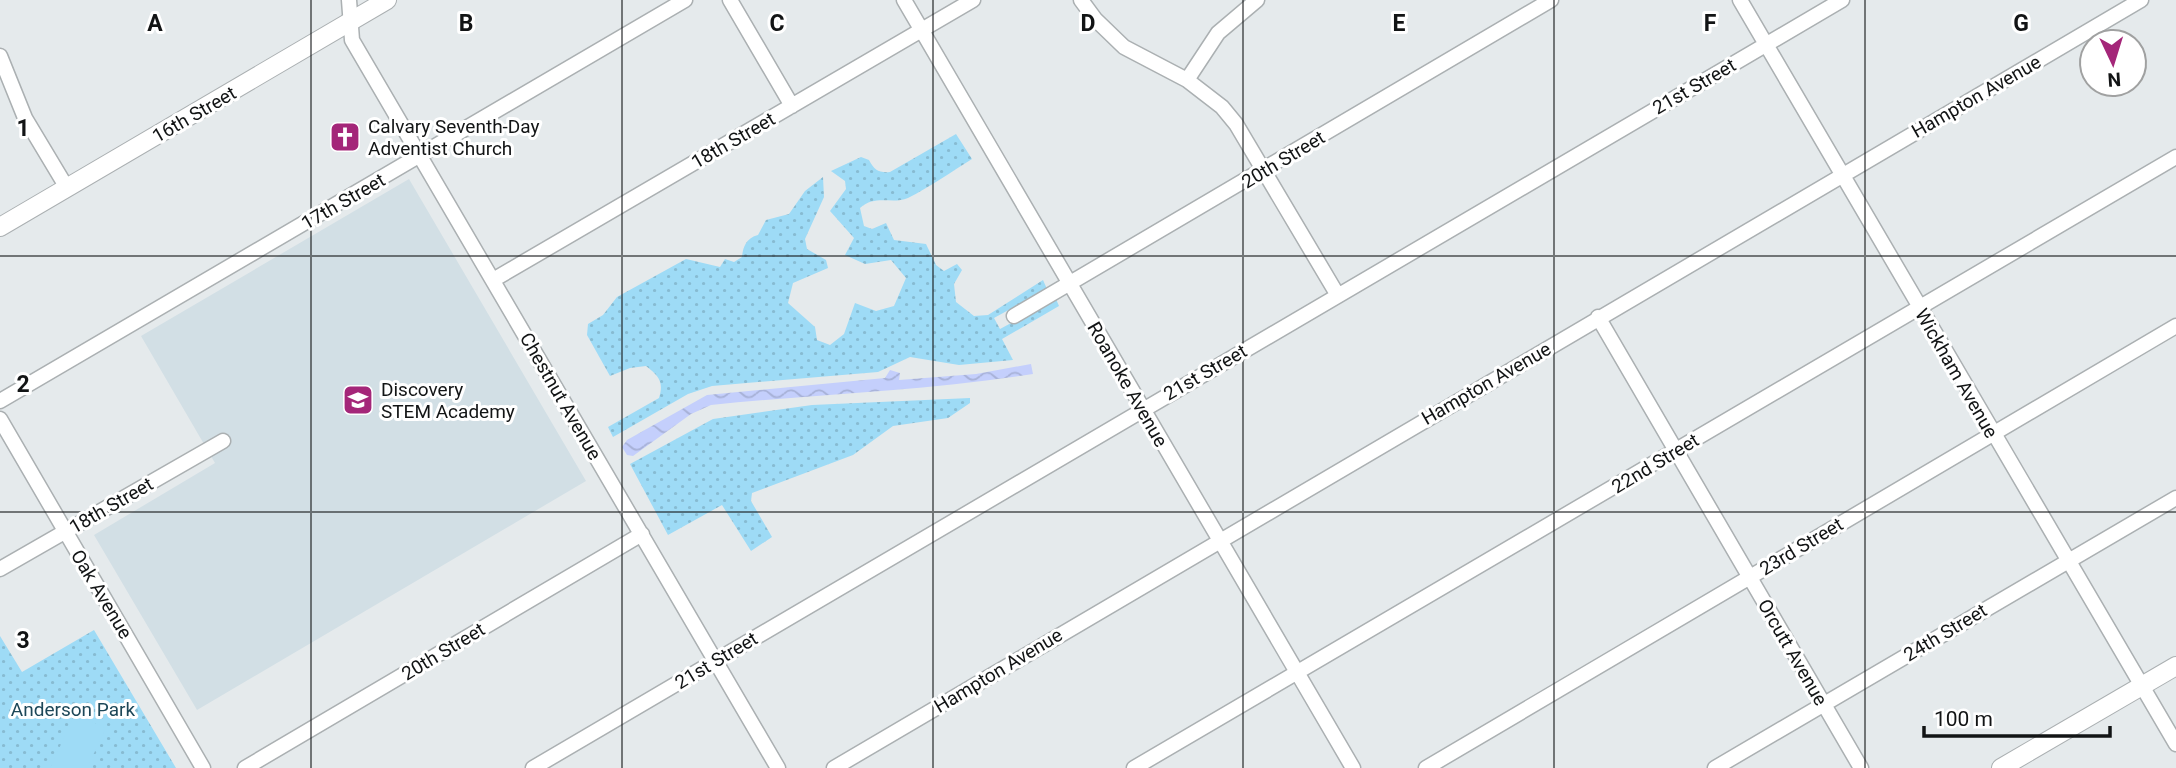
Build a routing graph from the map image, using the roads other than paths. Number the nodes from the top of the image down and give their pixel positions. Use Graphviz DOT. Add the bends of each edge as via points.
graph roads {
  1 [pos="349,0"];
  2 [pos="387,0"];
  3 [pos="685,0"];
  4 [pos="730,0"];
  5 [pos="904,0"];
  6 [pos="973,0"];
  7 [pos="1081,0"];
  8 [pos="1257,0"];
  9 [pos="1551,0"];
  10 [pos="1740,0"];
  11 [pos="1842,0"];
  12 [pos="2141,0"];
  13 [pos="350,22"];
  14 [pos="922,30"];
  15 [pos="1766,45"];
  16 [pos="0,56"];
  17 [pos="1187,80"];
  18 [pos="792,106"];
  19 [pos="419,156"];
  20 [pos="2176,157"];
  21 [pos="1264,171"];
  22 [pos="1842,175"];
  23 [pos="67,188"];
  24 [pos="0,228"];
  25 [pos="493,280"];
  26 [pos="1070,284"];
  27 [pos="1337,294"];
  28 [pos="1919,306"];
  29 [pos="1014,316"];
  30 [pos="1598,317"];
  31 [pos="2176,326"];
  32 [pos="0,401"];
  33 [pos="1143,409"];
  34 [pos="0,419"];
  35 [pos="1993,433"];
  36 [pos="223,441"];
  37 [pos="1676,451"];
  38 [pos="2176,498"];
  39 [pos="65,532"];
  40 [pos="642,534"];
  41 [pos="1219,539"];
  42 [pos="2067,561"];
  43 [pos="0,569"];
  44 [pos="1749,577"];
  45 [pos="715,661"];
  46 [pos="2176,666"];
  47 [pos="1298,672"];
  48 [pos="2142,686"];
  49 [pos="1824,704"];
  50 [pos="2176,744"];
  51 [pos="203,768"];
  52 [pos="244,768"];
  53 [pos="533,768"];
  54 [pos="778,768"];
  55 [pos="834,768"];
  56 [pos="1134,768"];
  57 [pos="1353,768"];
  58 [pos="1426,768"];
  59 [pos="1715,768"];
  60 [pos="1861,768"];
  61 [pos="2001,768"];
  1 -- 13 [label="street, Chestnut Avenue"];
  2 -- 13 [label="main road, 16th Street"];
  3 -- 19 [label="street, 17th Street"];
  4 -- 18 [label="street"];
  5 -- 14 [label="street, Roanoke Avenue"];
  6 -- 14 [label="street, 18th Street"];
  7 -- 17 [label="street" via="1124,47"];
  8 -- 17 [label="street" via="1219,33"];
  9 -- 21 [label="street, 20th Street"];
  10 -- 15 [label="street, Wickham Avenue"];
  11 -- 15 [label="street, 21st Street"];
  12 -- 22 [label="street, Hampton Avenue"];
  13 -- 19 [label="street, Chestnut Avenue" via="352,40"];
  13 -- 23 [label="main road, 16th Street"];
  14 -- 18 [label="street, 18th Street"];
  14 -- 26 [label="street, Roanoke Avenue"];
  15 -- 22 [label="street, Wickham Avenue"];
  15 -- 27 [label="street, 21st Street"];
  16 -- 23 [label="street" via="26,118"];
  17 -- 21 [label="street" via="1229,116"];
  18 -- 25 [label="street, 18th Street"];
  19 -- 25 [label="street, Chestnut Avenue"];
  19 -- 32 [label="street, 17th Street"];
  20 -- 28 [label="street, 22nd Street"];
  21 -- 26 [label="street, 20th Street"];
  21 -- 27 [label="street"];
  22 -- 28 [label="street, Wickham Avenue"];
  22 -- 30 [label="street, Hampton Avenue"];
  23 -- 24 [label="main road, 16th Street"];
  25 -- 40 [label="street, Chestnut Avenue"];
  26 -- 29 [label="street, 20th Street"];
  26 -- 33 [label="street, Roanoke Avenue"];
  27 -- 33 [label="street, 21st Street"];
  28 -- 35 [label="street, Wickham Avenue"];
  28 -- 37 [label="street, 22nd Street"];
  30 -- 37 [label="street, Orcutt Avenue"];
  30 -- 41 [label="street, Hampton Avenue"];
  31 -- 35 [label="street, 23rd Street"];
  33 -- 41 [label="street, Roanoke Avenue"];
  33 -- 45 [label="street, 21st Street"];
  34 -- 39 [label="street, Oak Avenue"];
  35 -- 42 [label="street, Wickham Avenue"];
  35 -- 44 [label="street, 23rd Street"];
  36 -- 39 [label="street, 18th Street"];
  37 -- 44 [label="street, Orcutt Avenue"];
  37 -- 47 [label="street, 22nd Street"];
  38 -- 42 [label="street, 24th Street"];
  39 -- 43 [label="street, 18th Street"];
  39 -- 51 [label="street, Oak Avenue"];
  40 -- 45 [label="street, Chestnut Avenue"];
  40 -- 52 [label="street, 20th Street"];
  41 -- 47 [label="street, Roanoke Avenue"];
  41 -- 55 [label="street, Hampton Avenue"];
  42 -- 48 [label="street, Wickham Avenue"];
  42 -- 49 [label="street, 24th Street"];
  44 -- 49 [label="street, Orcutt Avenue"];
  44 -- 58 [label="street, 23rd Street"];
  45 -- 53 [label="street, 21st Street"];
  45 -- 54 [label="street, Chestnut Avenue"];
  46 -- 48 [label="main road"];
  47 -- 56 [label="street, 22nd Street"];
  47 -- 57 [label="street, Roanoke Avenue"];
  48 -- 50 [label="street, Wickham Avenue"];
  48 -- 61 [label="main road"];
  49 -- 59 [label="street, 24th Street"];
  49 -- 60 [label="street, Orcutt Avenue"];
}
